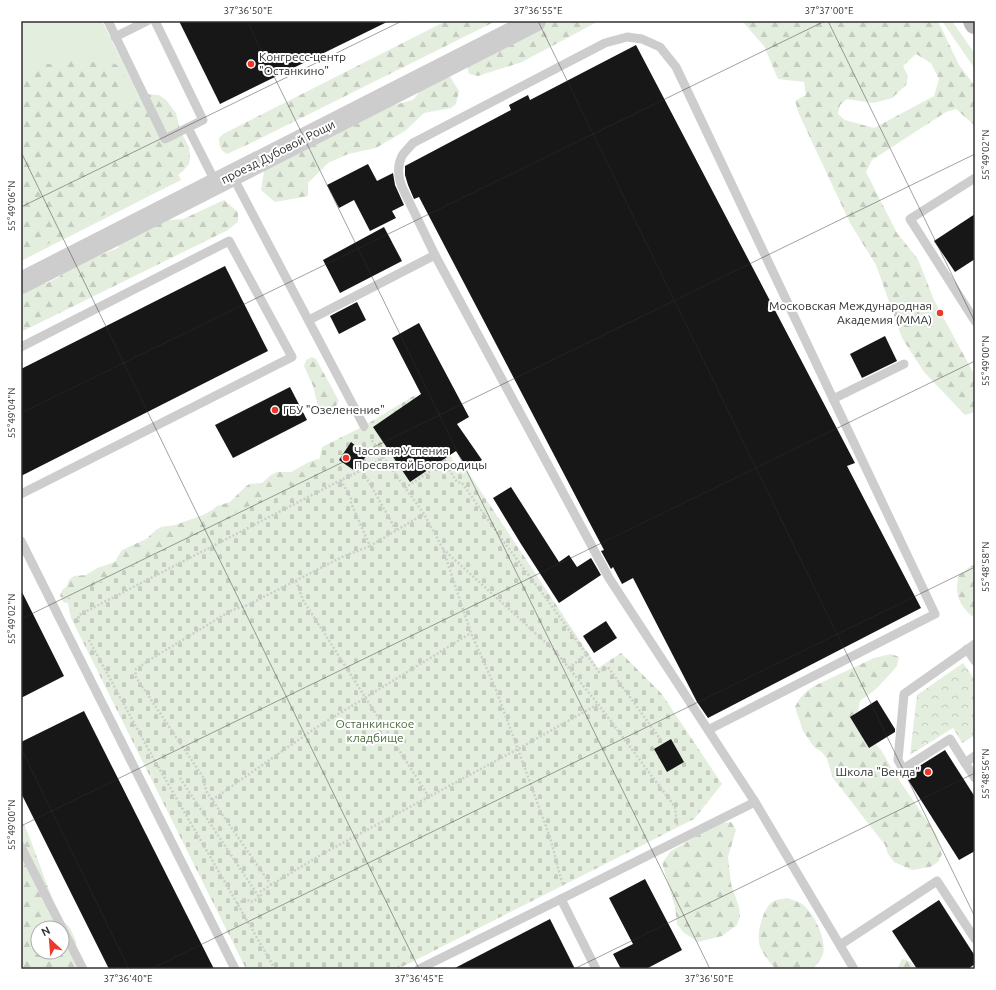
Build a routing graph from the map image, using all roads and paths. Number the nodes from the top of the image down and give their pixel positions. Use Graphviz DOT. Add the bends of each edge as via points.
graph roads {
  1 [pos="108,21"];
  2 [pos="147,21"];
  3 [pos="155,21"];
  4 [pos="535,21"];
  5 [pos="115,37"];
  6 [pos="188,128"];
  7 [pos="975,178"];
  8 [pos="224,179"];
  9 [pos="435,254"];
  10 [pos="21,283"];
  11 [pos="309,320"];
  12 [pos="975,321"];
  13 [pos="21,347"];
  14 [pos="904,364"];
  15 [pos="833,399"];
  16 [pos="364,426"];
  17 [pos="382,457"];
  18 [pos="358,467"];
  19 [pos="362,470"];
  20 [pos="341,480"];
  21 [pos="405,488"];
  22 [pos="21,494"];
  23 [pos="424,514"];
  24 [pos="396,530"];
  25 [pos="21,541"];
  26 [pos="370,546"];
  27 [pos="443,549"];
  28 [pos="296,581"];
  29 [pos="82,627"];
  30 [pos="471,633"];
  31 [pos="86,634"];
  32 [pos="975,644"];
  33 [pos="967,650"];
  34 [pos="587,654"];
  35 [pos="975,661"];
  36 [pos="569,668"];
  37 [pos="366,698"];
  38 [pos="598,704"];
  39 [pos="708,730"];
  40 [pos="662,740"];
  41 [pos="518,749"];
  42 [pos="975,756"];
  43 [pos="965,763"];
  44 [pos="180,778"];
  45 [pos="975,778"];
  46 [pos="429,796"];
  47 [pos="212,800"];
  48 [pos="755,802"];
  49 [pos="678,824"];
  50 [pos="21,847"];
  51 [pos="562,883"];
  52 [pos="271,885"];
  53 [pos="259,897"];
  54 [pos="561,899"];
  55 [pos="237,904"];
  56 [pos="975,939"];
  57 [pos="840,945"];
  58 [pos="83,969"];
  59 [pos="235,969"];
  60 [pos="275,969"];
  61 [pos="419,969"];
  62 [pos="596,969"];
  63 [pos="854,969"];
  1 -- 5 [label="lane"];
  2 -- 5 [label="lane"];
  3 -- 6 [label="lane" via="203,120"];
  4 -- 8 [label="street, проезд Дубовой Рощи"];
  5 -- 6 [label="lane" via="165,139"];
  6 -- 8 [label="lane"];
  7 -- 12 [label="lane" via="910,219"];
  8 -- 10 [label="street, проезд Дубовой Рощи"];
  8 -- 11 [label="lane"];
  9 -- 11 [label="lane"];
  9 -- 15 [label="lane" via="398,176 402,156 413,143 605,43 626,37 642,39 660,47 676,67"];
  9 -- 39 [label="lane" via="609,578"];
  11 -- 16 [label="lane"];
  13 -- 22 [label="lane" via="229,241 292,357"];
  14 -- 15 [label="lane"];
  15 -- 39 [label="lane" via="935,614"];
  16 -- 17 [label="path"];
  17 -- 19 [label="path"];
  17 -- 21 [label="path"];
  18 -- 19 [label="path"];
  19 -- 20 [label="path"];
  19 -- 24 [label="path"];
  20 -- 26 [label="path"];
  20 -- 29 [label="path" via="80,615 78,620"];
  21 -- 23 [label="path"];
  21 -- 34 [label="path" via="444,462"];
  23 -- 24 [label="path"];
  23 -- 27 [label="path"];
  24 -- 26 [label="path"];
  25 -- 59 [label="lane"];
  26 -- 28 [label="path" via="344,556"];
  27 -- 30 [label="path"];
  27 -- 36 [label="path" via="555,651"];
  28 -- 37 [label="path" via="304,600"];
  28 -- 47 [label="path" via="248,605 232,610 136,669 135,676 204,777 206,791"];
  30 -- 37 [label="path"];
  30 -- 41 [label="path"];
  31 -- 55 [label="path"];
  32 -- 33 [label="lane"];
  33 -- 35 [label="lane"];
  33 -- 43 [label="lane" via="904,694 898,760 903,769 950,739"];
  34 -- 36 [label="path"];
  34 -- 40 [label="path" via="599,672 608,667"];
  36 -- 38 [label="path"];
  37 -- 46 [label="path"];
  37 -- 47 [label="path" via="314,729"];
  38 -- 41 [label="path"];
  38 -- 49 [label="path" via="675,807"];
  39 -- 48 [label="lane"];
  41 -- 46 [label="path"];
  41 -- 51 [label="path" via="550,837"];
  42 -- 43 [label="lane"];
  43 -- 45 [label="lane"];
  44 -- 53 [label="path"];
  46 -- 52 [label="path"];
  47 -- 52 [label="path"];
  48 -- 54 [label="lane"];
  48 -- 57 [label="lane"];
  50 -- 58 [label="lane"];
  52 -- 53 [label="path" via="261,891"];
  53 -- 55 [label="path" via="251,902 246,899"];
  54 -- 61 [label="lane"];
  54 -- 62 [label="lane"];
  55 -- 60 [label="path"];
  56 -- 57 [label="lane" via="937,881"];
  57 -- 63 [label="lane"];
}
